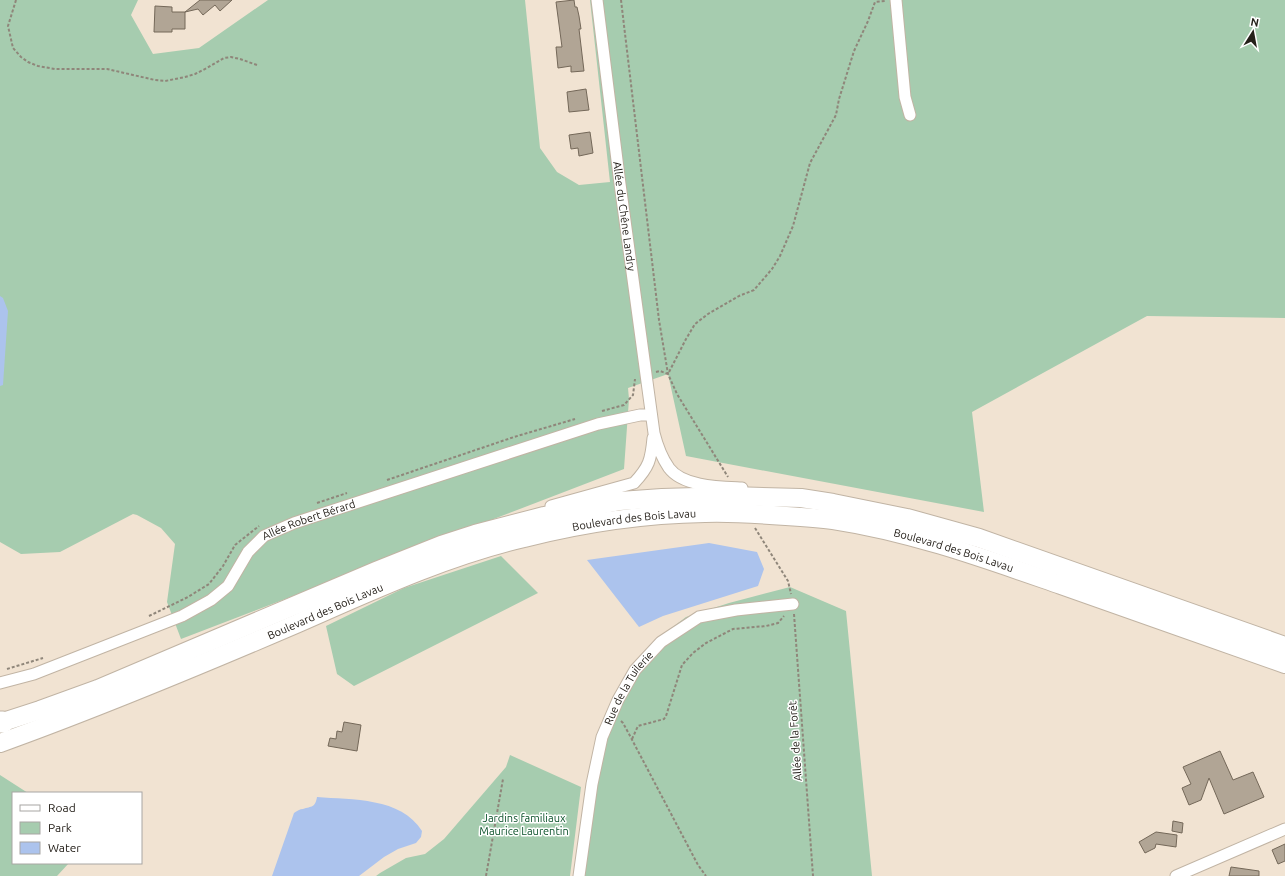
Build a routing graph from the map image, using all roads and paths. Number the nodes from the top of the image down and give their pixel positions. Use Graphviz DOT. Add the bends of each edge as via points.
graph roads {
  1 [pos="16,0"];
  2 [pos="597,0"];
  3 [pos="621,0"];
  4 [pos="896,0"];
  5 [pos="257,65"];
  6 [pos="910,114"];
  7 [pos="646,373"];
  8 [pos="668,374"];
  9 [pos="651,415"];
  10 [pos="654,433"];
  11 [pos="732,483"];
  12 [pos="801,498"];
  13 [pos="753,524"];
  14 [pos="475,534"];
  15 [pos="793,604"];
  16 [pos="1285,646"];
  17 [pos="1285,664"];
  18 [pos="0,683"];
  19 [pos="612,715"];
  20 [pos="1,723"];
  21 [pos="632,739"];
  22 [pos="0,742"];
  23 [pos="503,779"];
  24 [pos="1285,829"];
  25 [pos="1198,871"];
  26 [pos="486,876"];
  27 [pos="579,876"];
  28 [pos="706,876"];
  29 [pos="814,876"];
  30 [pos="1176,876"];
  1 -- 5 [label="path" via="8,26 13,48 21,57 38,66 55,69 107,69 165,81 195,74 224,58 240,58"];
  2 -- 7 [label="street, Allée du Chêne Landry"];
  3 -- 8 [label="path" via="659,320"];
  4 -- 6 [label="street" via="905,97"];
  4 -- 8 [label="path" via="875,2 854,51 836,115 810,163 793,226 780,256 754,290 733,299 695,324"];
  7 -- 8 [label="path" via="660,371"];
  7 -- 9 [label="street, Allée du Chêne Landry"];
  8 -- 11 [label="path" via="677,394"];
  9 -- 10 [label="street, Allée du Chêne Landry"];
  9 -- 18 [label="street, Allée Robert Bérard" via="598,424 294,523 264,536 248,552 228,586 211,600 182,616 34,674"];
  10 -- 12 [label="street, Allée du Chêne Landry" via="669,469 680,477 704,486 773,490"];
  10 -- 14 [label="street, Allée du Chêne Landry" via="650,463 634,483 501,520"];
  12 -- 14 [label="main road, Boulevard des Bois Lavau" via="731,496 620,501 526,520"];
  12 -- 16 [label="main road, Boulevard des Bois Lavau" via="899,516 972,536"];
  13 -- 15 [label="path, Allée de la Forêt" via="788,581"];
  14 -- 20 [label="main road, Boulevard des Bois Lavau" via="376,571 98,689"];
  15 -- 19 [label="street, Rue de la Tuilerie" via="699,617 661,642 635,670"];
  15 -- 21 [label="path" via="778,623 734,630 693,652 682,665 664,719 638,726"];
  15 -- 29 [label="path, Allée de la Forêt"];
  17 -- 22 [label="main road, Boulevard des Bois Lavau" via="976,555 905,535 831,520 768,515 681,514 626,518 583,525 522,538 454,558 88,711"];
  19 -- 21 [label="path" via="623,723"];
  19 -- 27 [label="street, Rue de la Tuilerie" via="602,737 592,784"];
  21 -- 28 [label="path"];
  23 -- 26 [label="path"];
  24 -- 25 [label="street"];
  25 -- 30 [label="street"];
}
